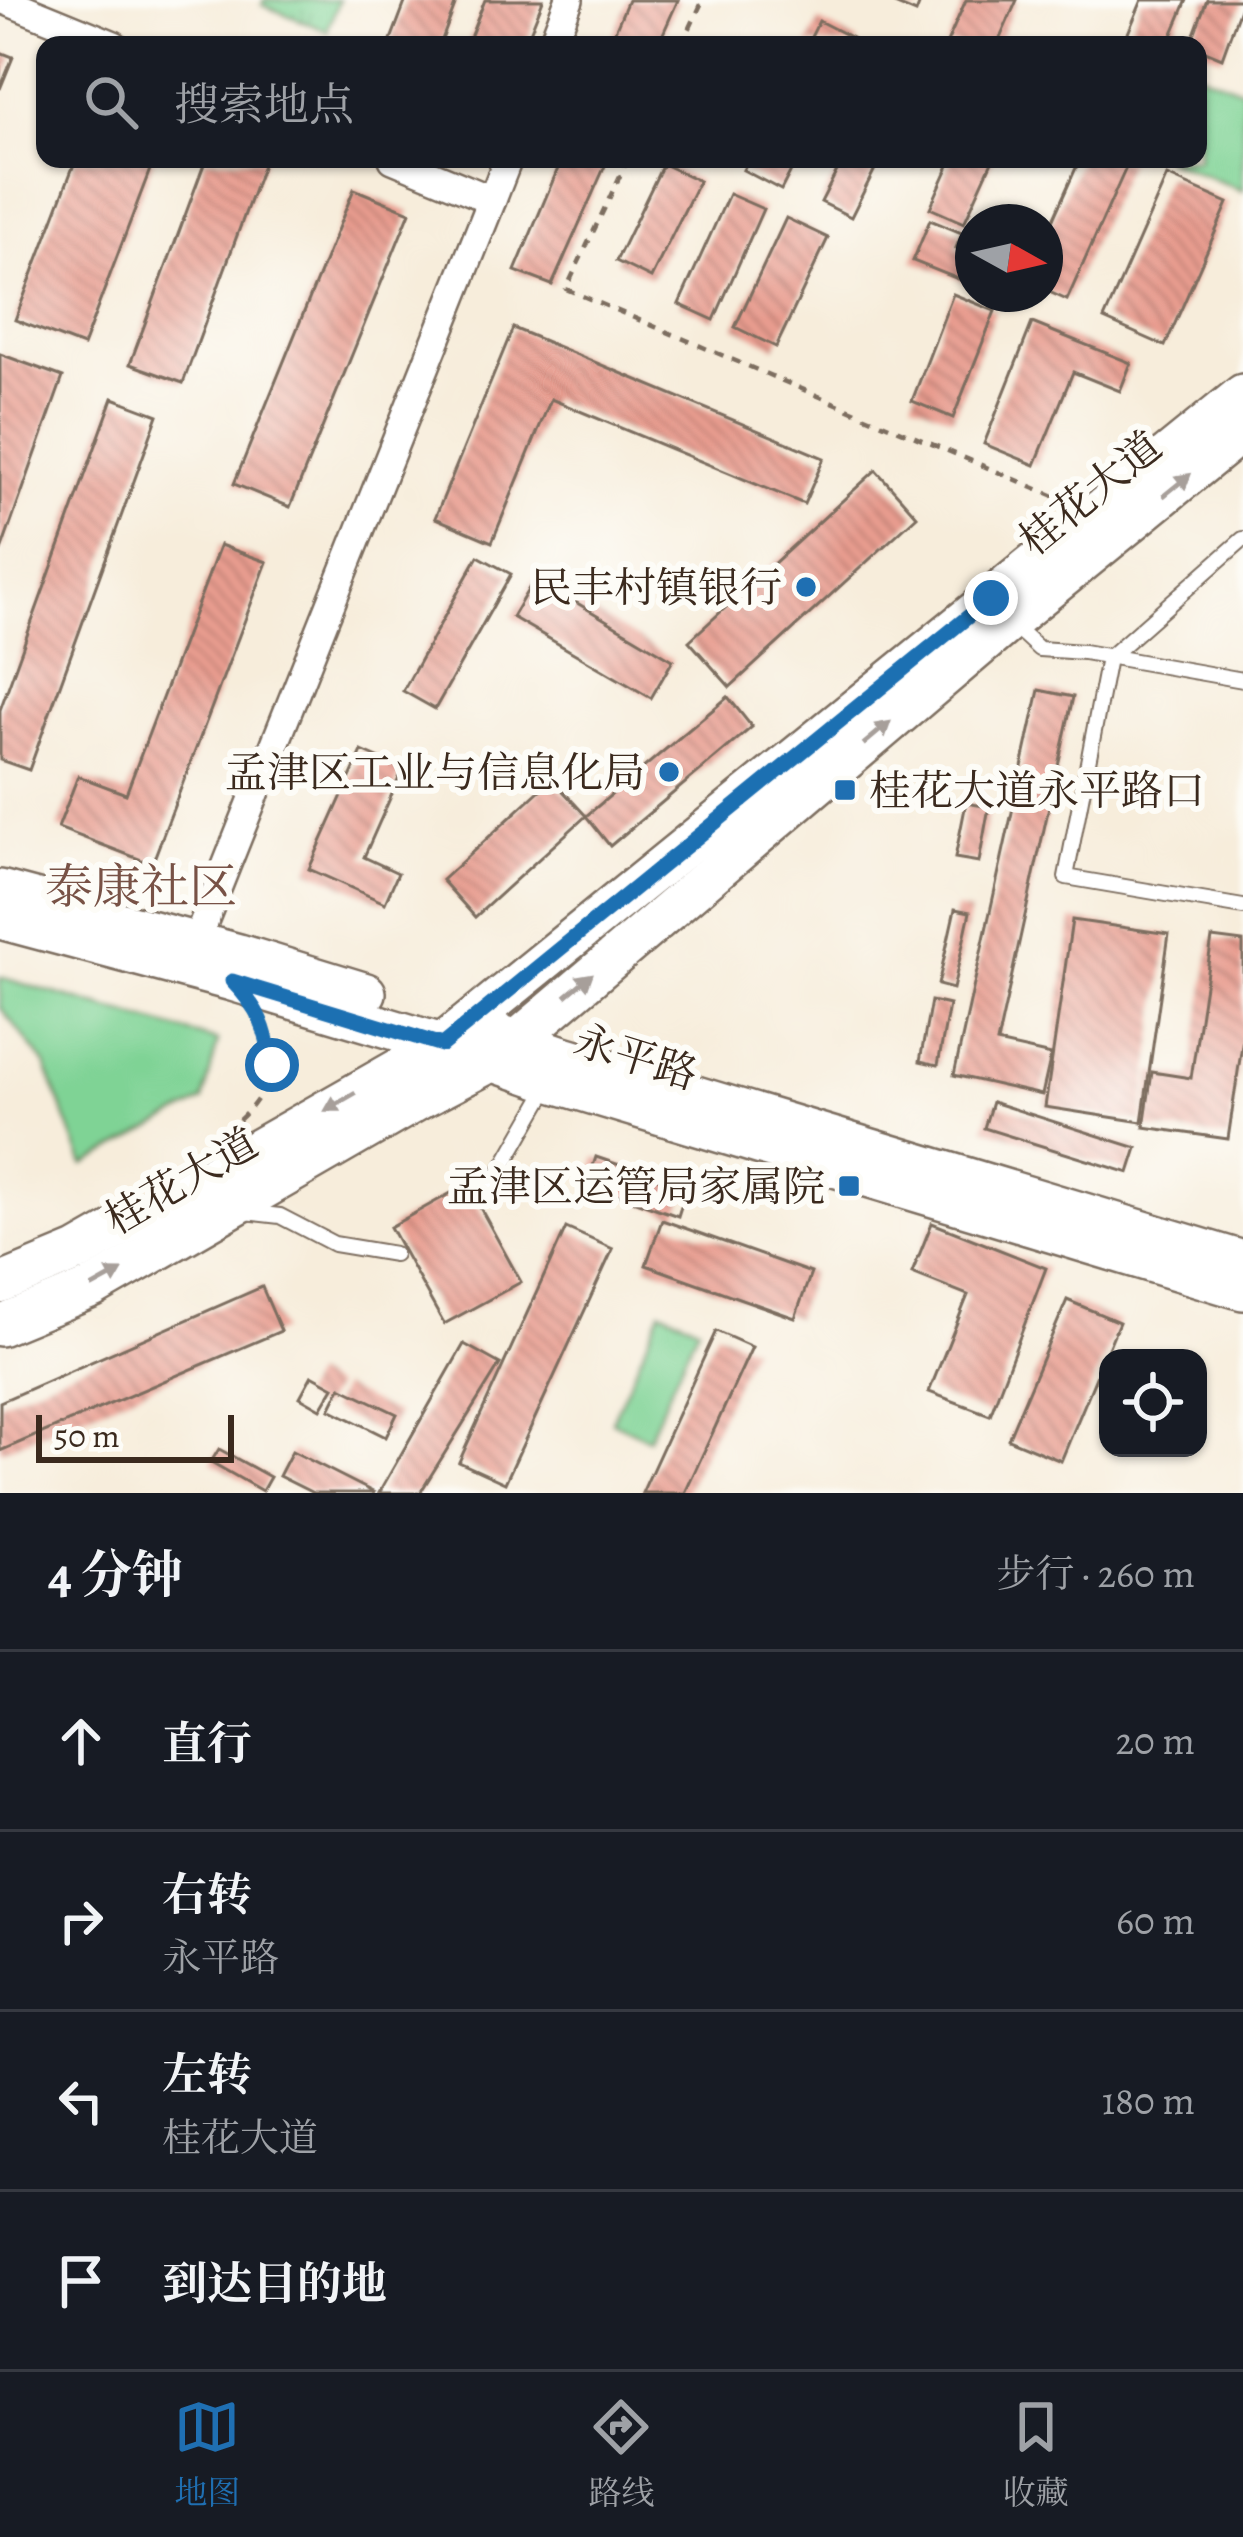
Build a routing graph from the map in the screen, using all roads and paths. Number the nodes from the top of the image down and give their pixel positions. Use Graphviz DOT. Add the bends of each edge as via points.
graph roads {
  1 [pos="4,0"];
  2 [pos="569,0"];
  3 [pos="703,0"];
  4 [pos="92,36"];
  5 [pos="555,36"];
  6 [pos="686,36"];
  7 [pos="415,168"];
  8 [pos="504,168"];
  9 [pos="624,168"];
  10 [pos="492,200"];
  11 [pos="1243,394"];
  12 [pos="1243,431"];
  13 [pos="1094,514"];
  14 [pos="1243,539"];
  15 [pos="1010,621"];
  16 [pos="1108,658"];
  17 [pos="1243,680"];
  18 [pos="0,890"];
  19 [pos="1243,907"];
  20 [pos="0,919"];
  21 [pos="191,956"];
  22 [pos="232,981"];
  23 [pos="454,1034"];
  24 [pos="503,1050"];
  25 [pos="552,1082"];
  26 [pos="240,1120"];
  27 [pos="485,1198"];
  28 [pos="228,1209"];
  29 [pos="394,1254"];
  30 [pos="1243,1261"];
  31 [pos="0,1283"];
  32 [pos="1243,1290"];
  33 [pos="0,1326"];
  1 -- 4 [label="street"];
  2 -- 5 [label="street"];
  3 -- 6 [label="path"];
  7 -- 10 [label="street"];
  8 -- 10 [label="street"];
  9 -- 13 [label="path" via="566,289"];
  10 -- 21 [label="street"];
  11 -- 13 [label="main road, 桂花大道"];
  15 -- 12 [label="main road, 桂花大道, one-way"];
  13 -- 23 [label="main road, 桂花大道"];
  14 -- 16 [label="lane"];
  15 -- 16 [label="lane" via="1039,649"];
  24 -- 15 [label="main road, 桂花大道, one-way"];
  16 -- 17 [label="lane"];
  16 -- 19 [label="lane" via="1066,877"];
  18 -- 21 [label="main road, 永平路"];
  20 -- 21 [label="main road, 永平路"];
  21 -- 22 [label="main road, 永平路"];
  21 -- 23 [label="main road, 永平路"];
  22 -- 23 [label="main road, 永平路"];
  22 -- 26 [label="path" via="266,1028 272,1065 256,1105"];
  23 -- 24 [label="main road, 永平路"];
  23 -- 31 [label="main road, 桂花大道, one-way" via="76,1252"];
  24 -- 25 [label="main road, 永平路"];
  24 -- 28 [label="main road, 桂花大道"];
  24 -- 30 [label="main road, 永平路" via="582,1062"];
  25 -- 27 [label="lane"];
  25 -- 32 [label="main road, 永平路"];
  28 -- 29 [label="lane" via="280,1216 334,1244"];
  33 -- 28 [label="main road, 桂花大道, one-way" via="92,1288"];
}
